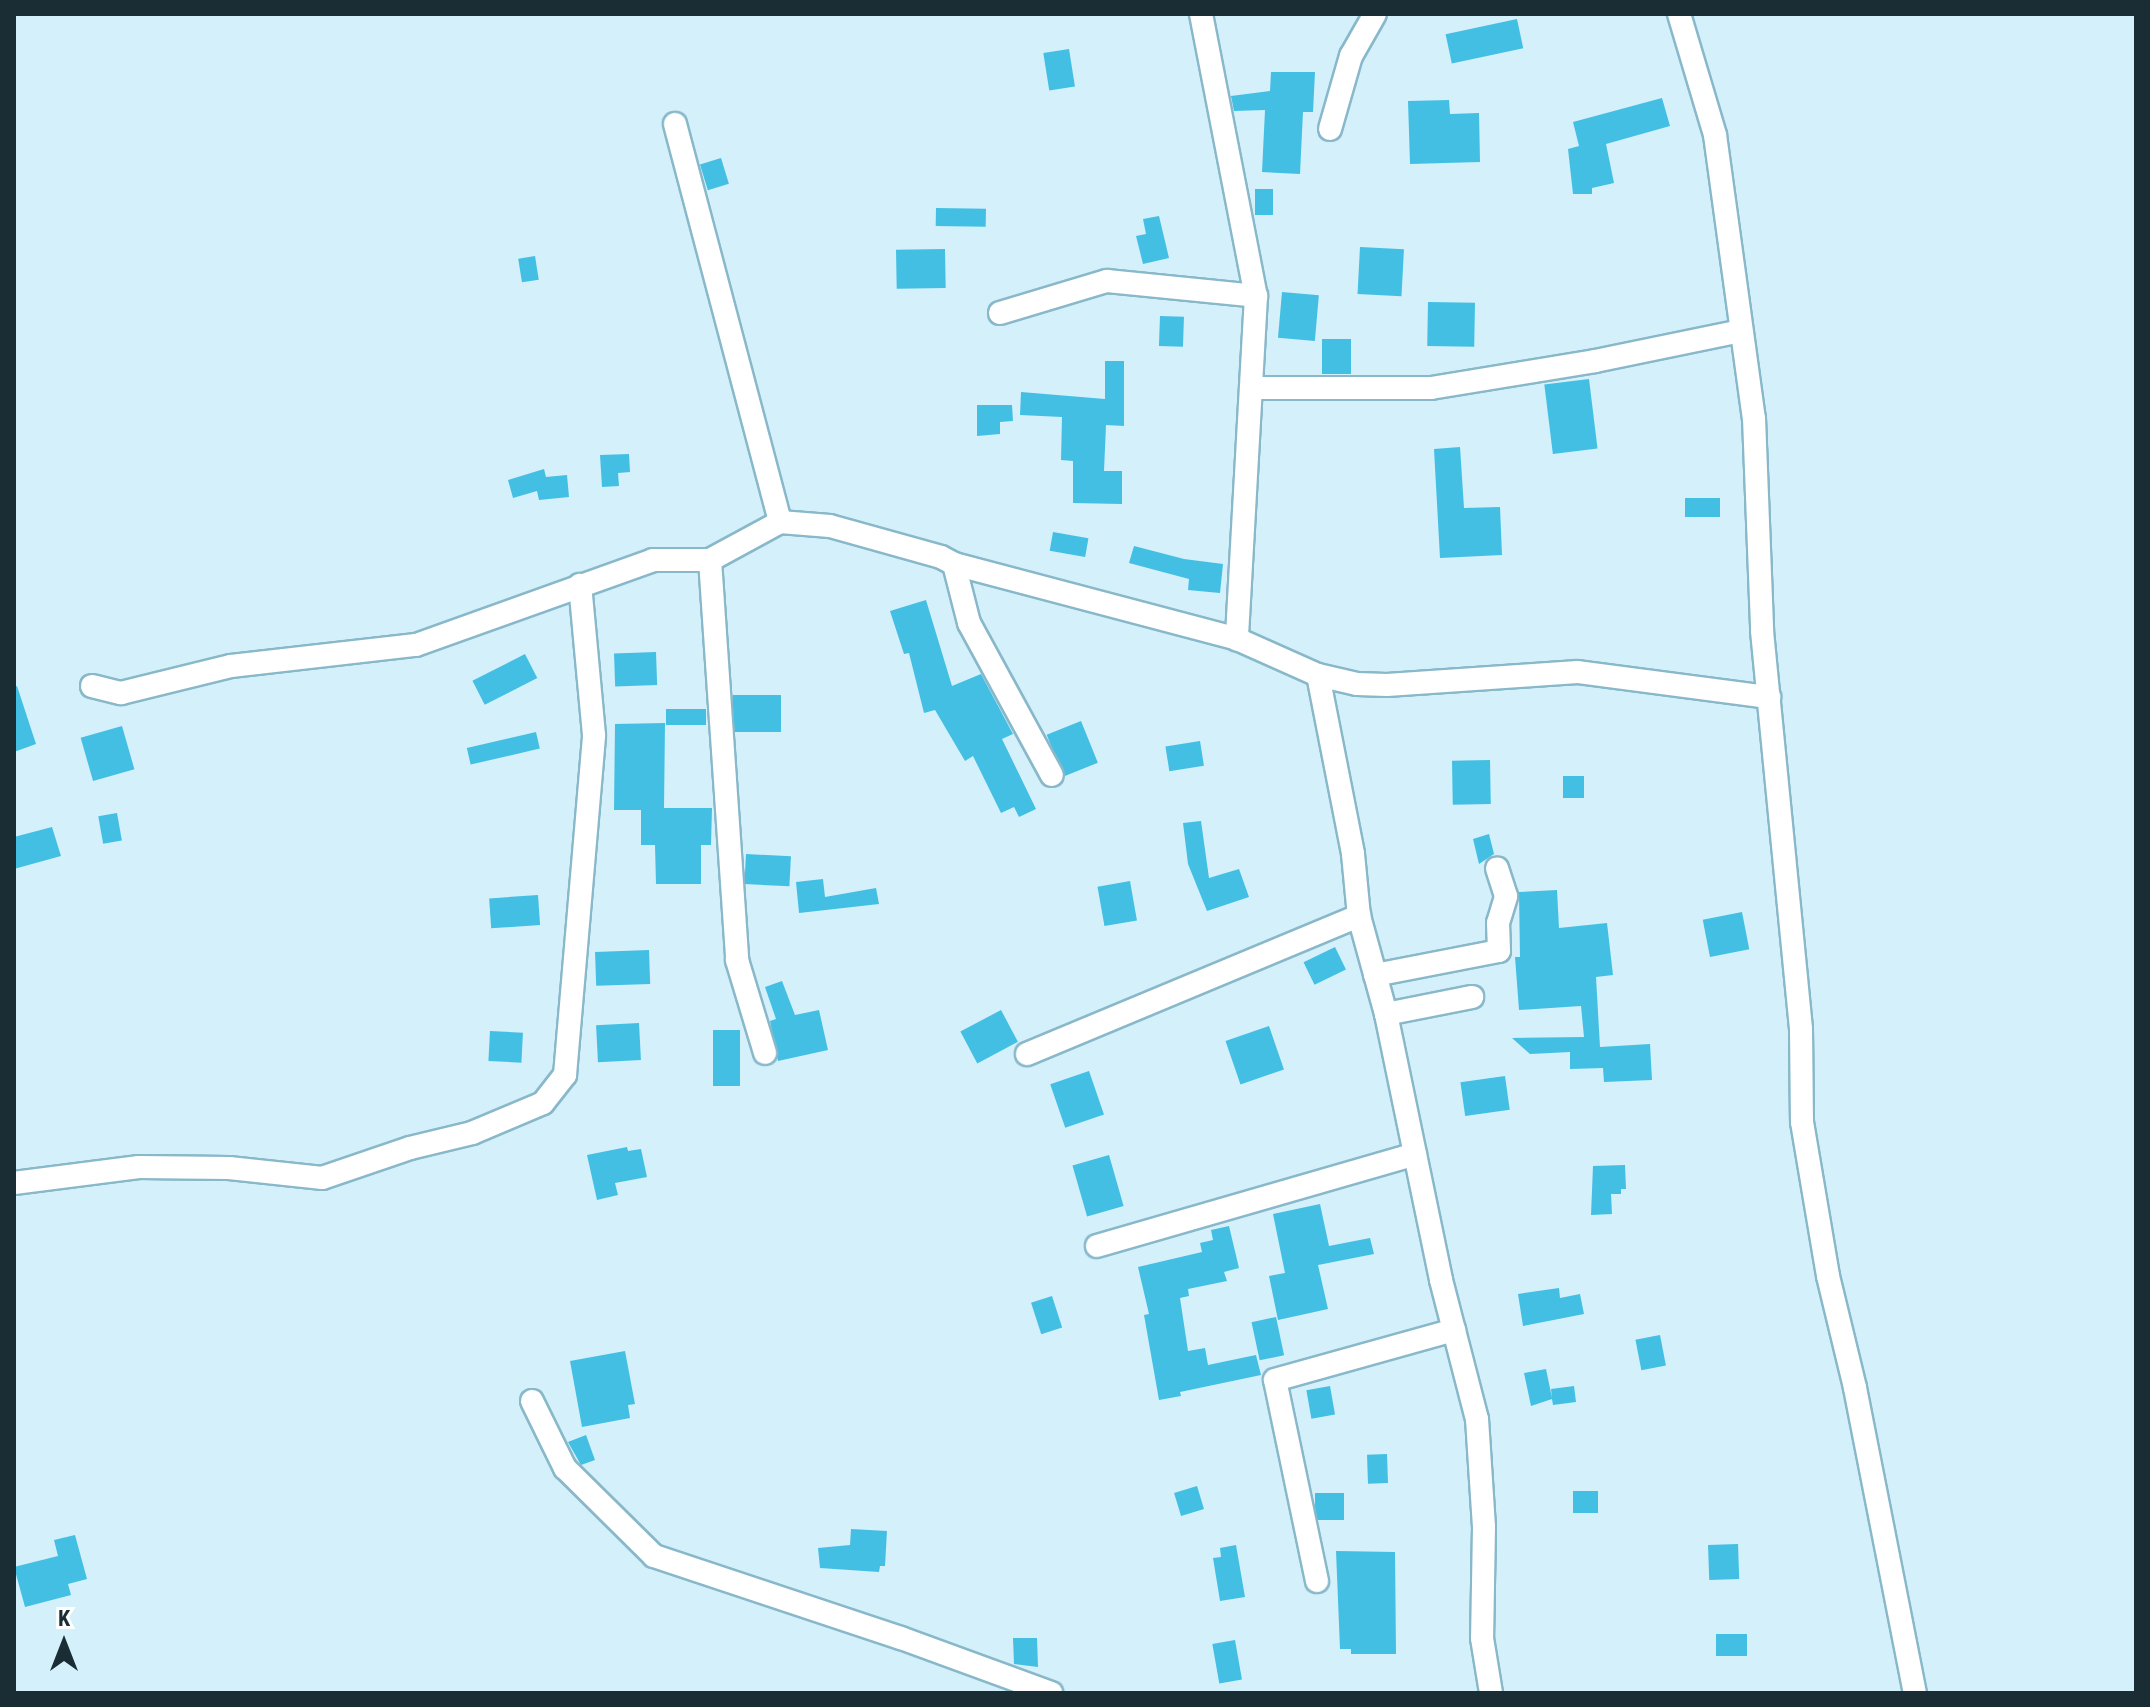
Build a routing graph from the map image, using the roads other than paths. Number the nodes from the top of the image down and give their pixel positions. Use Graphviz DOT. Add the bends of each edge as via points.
graph roads {
  1 [pos="1201,14"];
  2 [pos="1375,14"];
  3 [pos="1679,14"];
  4 [pos="675,124"];
  5 [pos="1330,129"];
  6 [pos="1256,296"];
  7 [pos="1000,313"];
  8 [pos="1741,331"];
  9 [pos="1253,388"];
  10 [pos="780,522"];
  11 [pos="710,560"];
  12 [pos="954,564"];
  13 [pos="580,585"];
  14 [pos="1237,639"];
  15 [pos="1318,675"];
  16 [pos="92,686"];
  17 [pos="1769,697"];
  18 [pos="1052,775"];
  19 [pos="1497,868"];
  20 [pos="1359,916"];
  21 [pos="1375,975"];
  22 [pos="1472,997"];
  23 [pos="1386,1014"];
  24 [pos="765,1053"];
  25 [pos="1027,1054"];
  26 [pos="1415,1154"];
  27 [pos="14,1183"];
  28 [pos="1097,1246"];
  29 [pos="1454,1330"];
  30 [pos="532,1401"];
  31 [pos="1317,1581"];
  32 [pos="1051,1693"];
  33 [pos="1491,1693"];
  34 [pos="1915,1693"];
  1 -- 6 [label="street"];
  2 -- 5 [label="street" via="1351,56"];
  3 -- 8 [label="street" via="1715,135"];
  4 -- 10 [label="street"];
  6 -- 7 [label="street" via="1107,281"];
  6 -- 9 [label="street"];
  8 -- 9 [label="street" via="1431,388"];
  8 -- 17 [label="street" via="1754,418"];
  9 -- 14 [label="street"];
  10 -- 11 [label="street"];
  10 -- 12 [label="street" via="830,526"];
  11 -- 13 [label="street" via="653,560"];
  11 -- 24 [label="street" via="737,960"];
  12 -- 14 [label="street"];
  12 -- 18 [label="street" via="969,623"];
  13 -- 16 [label="street" via="416,645 231,666 121,693"];
  13 -- 27 [label="street" via="594,735 565,1075 543,1103 472,1133 322,1178 229,1168 139,1167"];
  14 -- 15 [label="street"];
  15 -- 17 [label="street" via="1387,685 1578,672"];
  15 -- 20 [label="street" via="1353,854"];
  17 -- 34 [label="street" via="1801,1029 1802,1122 1828,1276"];
  19 -- 21 [label="street" via="1506,896 1498,923 1499,951"];
  20 -- 21 [label="street"];
  20 -- 25 [label="street"];
  21 -- 23 [label="street"];
  22 -- 23 [label="street"];
  23 -- 26 [label="street"];
  26 -- 28 [label="street"];
  26 -- 29 [label="street"];
  29 -- 31 [label="street" via="1275,1380"];
  29 -- 33 [label="street" via="1477,1419 1484,1527 1482,1638"];
  30 -- 32 [label="street" via="565,1468 654,1556"];
}
